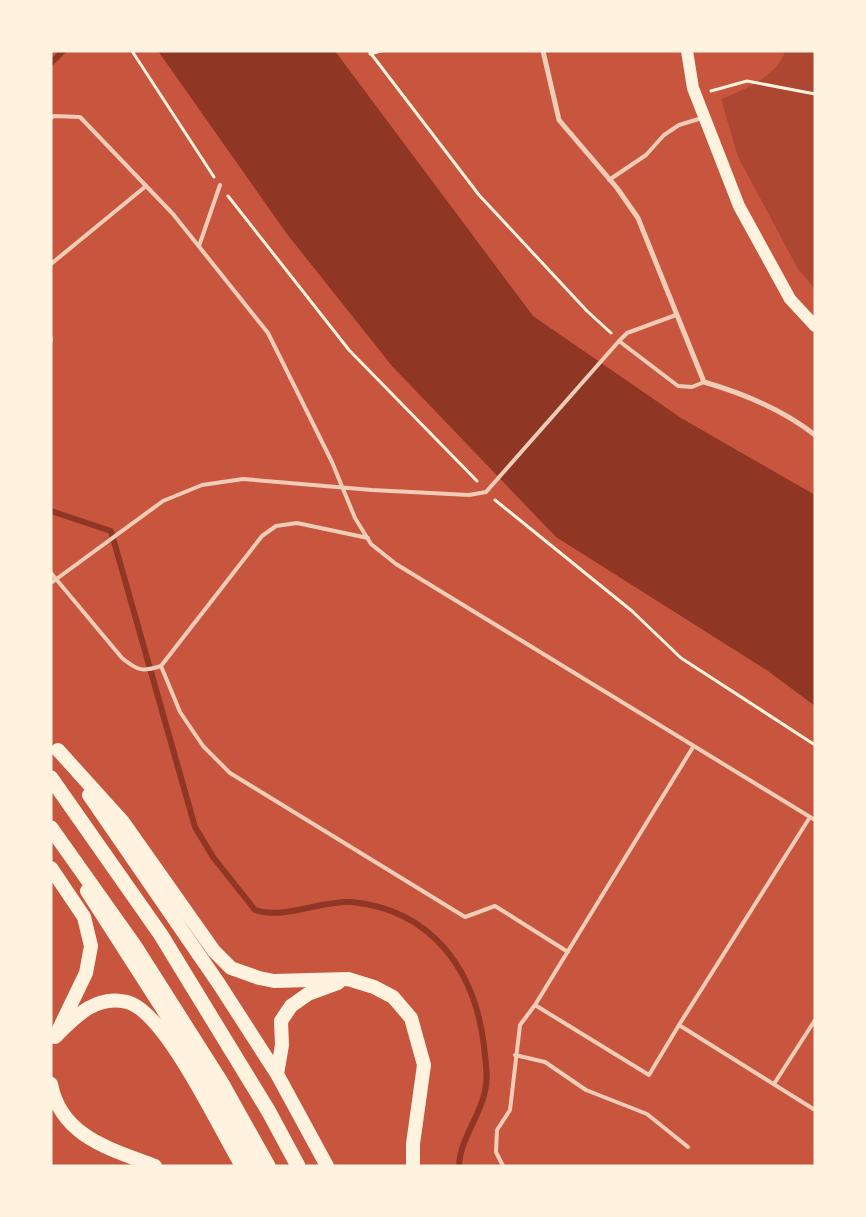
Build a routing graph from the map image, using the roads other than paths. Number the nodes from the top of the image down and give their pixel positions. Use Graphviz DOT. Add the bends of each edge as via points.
graph roads {
  1 [pos="543,51"];
  2 [pos="687,51"];
  3 [pos="704,117"];
  4 [pos="51,118"];
  5 [pos="609,180"];
  6 [pos="220,185"];
  7 [pos="146,186"];
  8 [pos="199,246"];
  9 [pos="51,264"];
  10 [pos="676,315"];
  11 [pos="815,326"];
  12 [pos="619,340"];
  13 [pos="704,382"];
  14 [pos="815,435"];
  15 [pos="368,538"];
  16 [pos="51,573"];
  17 [pos="51,583"];
  18 [pos="161,666"];
  19 [pos="55,745"];
  20 [pos="694,747"];
  21 [pos="51,778"];
  22 [pos="810,817"];
  23 [pos="815,820"];
  24 [pos="51,828"];
  25 [pos="51,838"];
  26 [pos="51,868"];
  27 [pos="568,952"];
  28 [pos="348,979"];
  29 [pos="535,1005"];
  30 [pos="815,1020"];
  31 [pos="679,1025"];
  32 [pos="53,1041"];
  33 [pos="515,1055"];
  34 [pos="277,1074"];
  35 [pos="51,1084"];
  36 [pos="774,1084"];
  37 [pos="815,1110"];
  38 [pos="688,1147"];
  39 [pos="155,1166"];
  40 [pos="242,1166"];
  41 [pos="254,1166"];
  42 [pos="268,1166"];
  43 [pos="298,1166"];
  44 [pos="327,1166"];
  45 [pos="413,1166"];
  46 [pos="503,1166"];
  1 -- 5 [label="street" via="559,120"];
  2 -- 3 [label="main road" via="696,96"];
  3 -- 5 [label="lane" via="679,125 664,135 646,155"];
  3 -- 11 [label="main road" via="739,206 790,299"];
  4 -- 7 [label="lane" via="80,117"];
  5 -- 10 [label="street" via="638,218"];
  6 -- 8 [label="lane"];
  7 -- 8 [label="lane"];
  7 -- 9 [label="lane"];
  8 -- 15 [label="lane" via="268,333"];
  10 -- 12 [label="lane" via="627,333"];
  10 -- 13 [label="street"];
  12 -- 13 [label="lane" via="678,386 692,387"];
  12 -- 17 [label="lane" via="486,492 468,495 372,490 243,479 202,486 163,501"];
  13 -- 14 [label="street" via="731,390 774,410"];
  15 -- 18 [label="lane" via="297,523 276,526 262,536"];
  15 -- 20 [label="lane" via="396,564"];
  16 -- 18 [label="lane" via="122,658 136,669"];
  18 -- 27 [label="lane" via="180,712 203,746 230,773 465,917 495,906"];
  19 -- 28 [label="highway" via="123,822 214,951 231,968 274,981"];
  19 -- 34 [label="highway"];
  20 -- 22 [label="lane"];
  20 -- 27 [label="lane"];
  21 -- 43 [label="highway" via="161,935 269,1112"];
  22 -- 23 [label="lane"];
  22 -- 31 [label="lane"];
  24 -- 42 [label="highway" via="134,945 221,1082"];
  25 -- 41 [label="highway" via="198,1064"];
  26 -- 32 [label="highway" via="84,916 91,946 86,973"];
  27 -- 29 [label="lane"];
  28 -- 34 [label="highway" via="308,994 291,1006 282,1021"];
  28 -- 45 [label="highway" via="392,997 411,1018 424,1064"];
  29 -- 31 [label="lane" via="649,1075"];
  29 -- 33 [label="lane" via="520,1025"];
  30 -- 36 [label="lane"];
  31 -- 36 [label="lane"];
  32 -- 40 [label="highway" via="81,1011 96,1004 111,1000 128,1002 142,1011 158,1025 181,1059"];
  33 -- 38 [label="lane" via="545,1062 586,1090 647,1114"];
  33 -- 46 [label="lane" via="510,1110 497,1130 496,1152"];
  34 -- 44 [label="highway"];
  35 -- 39 [label="highway" via="60,1108 85,1137"];
  36 -- 37 [label="lane"];
}
